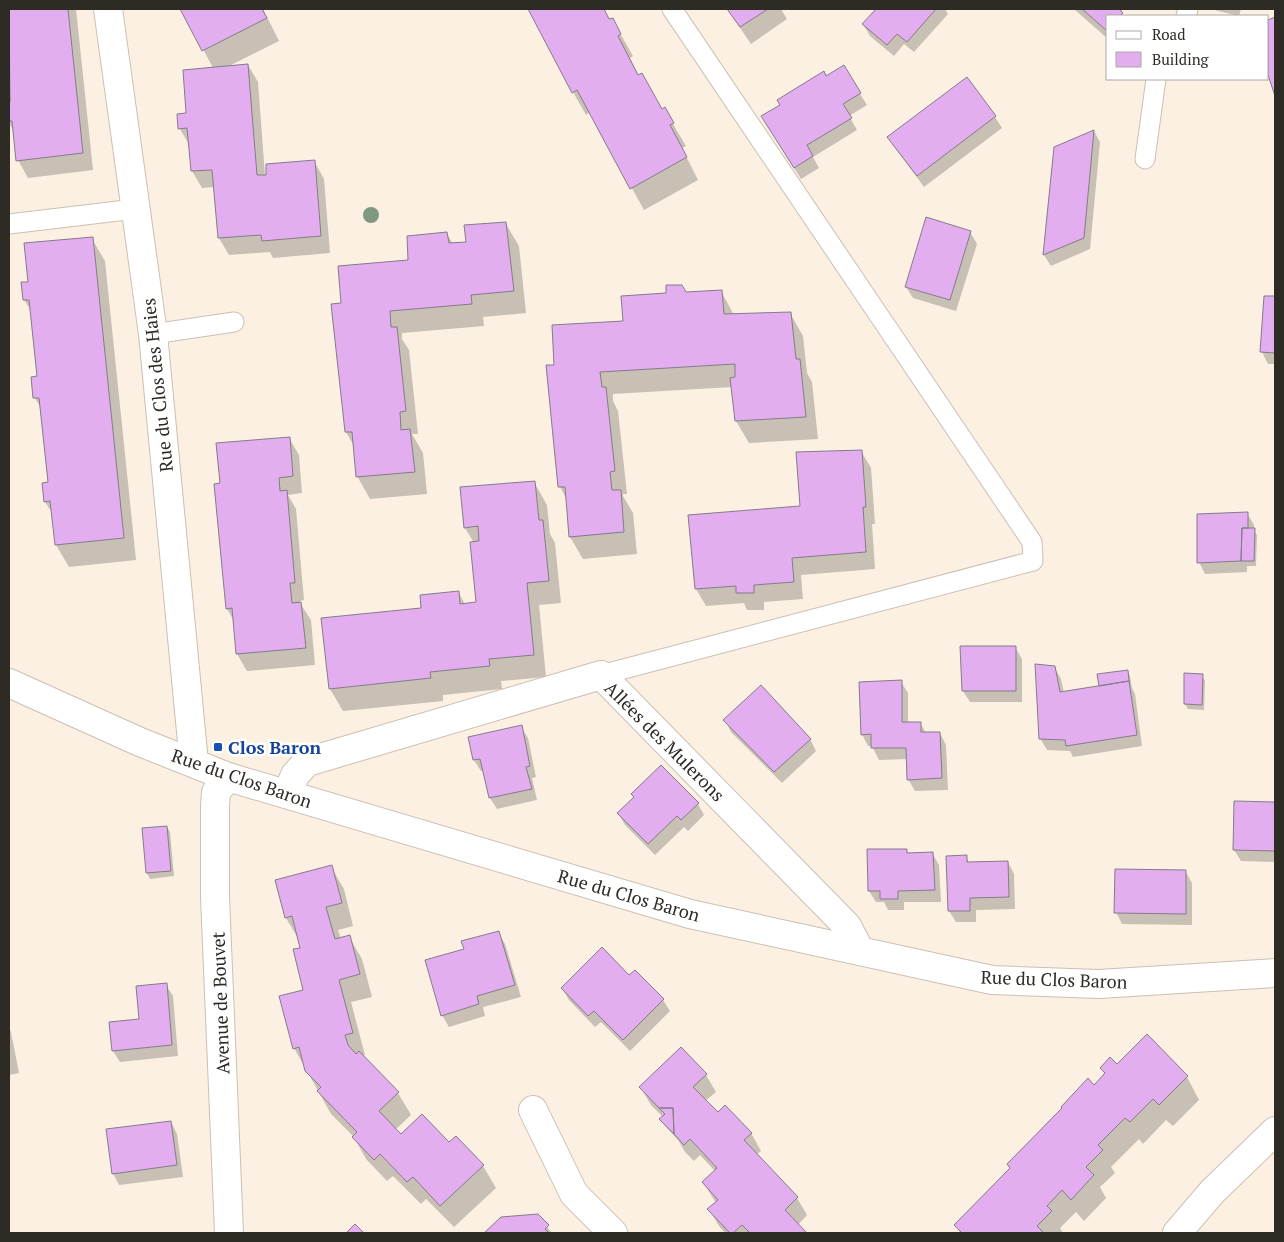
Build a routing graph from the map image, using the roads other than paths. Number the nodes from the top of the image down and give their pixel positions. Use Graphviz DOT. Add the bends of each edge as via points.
graph roads {
  1 [pos="108,9"];
  2 [pos="672,9"];
  3 [pos="1156,80"];
  4 [pos="1145,159"];
  5 [pos="135,210"];
  6 [pos="9,224"];
  7 [pos="234,322"];
  8 [pos="152,334"];
  9 [pos="600,675"];
  10 [pos="9,683"];
  11 [pos="194,763"];
  12 [pos="228,777"];
  13 [pos="287,794"];
  14 [pos="860,951"];
  15 [pos="1275,973"];
  16 [pos="533,1110"];
  17 [pos="1275,1130"];
  18 [pos="229,1233"];
  19 [pos="613,1233"];
  20 [pos="1177,1233"];
  1 -- 5 [label="street, Rue du Clos des Haies"];
  2 -- 9 [label="lane" via="1032,542 1032,561"];
  3 -- 4 [label="lane"];
  5 -- 6 [label="lane"];
  5 -- 8 [label="street, Rue du Clos des Haies"];
  7 -- 8 [label="lane"];
  8 -- 11 [label="street, Rue du Clos des Haies"];
  9 -- 13 [label="street, Allées des Mulerons" via="307,762 295,775"];
  9 -- 14 [label="street, Allées des Mulerons" via="847,926"];
  10 -- 11 [label="street, Rue du Clos Baron"];
  11 -- 12 [label="street, Rue du Clos Baron"];
  12 -- 13 [label="street, Rue du Clos Baron"];
  12 -- 18 [label="street, Avenue de Bouvet" via="216,792 215,897"];
  13 -- 14 [label="street, Rue du Clos Baron" via="690,914"];
  14 -- 15 [label="street, Rue du Clos Baron" via="992,980 1099,984"];
  16 -- 19 [label="street" via="574,1194"];
  17 -- 20 [label="street" via="1212,1192"];
}
